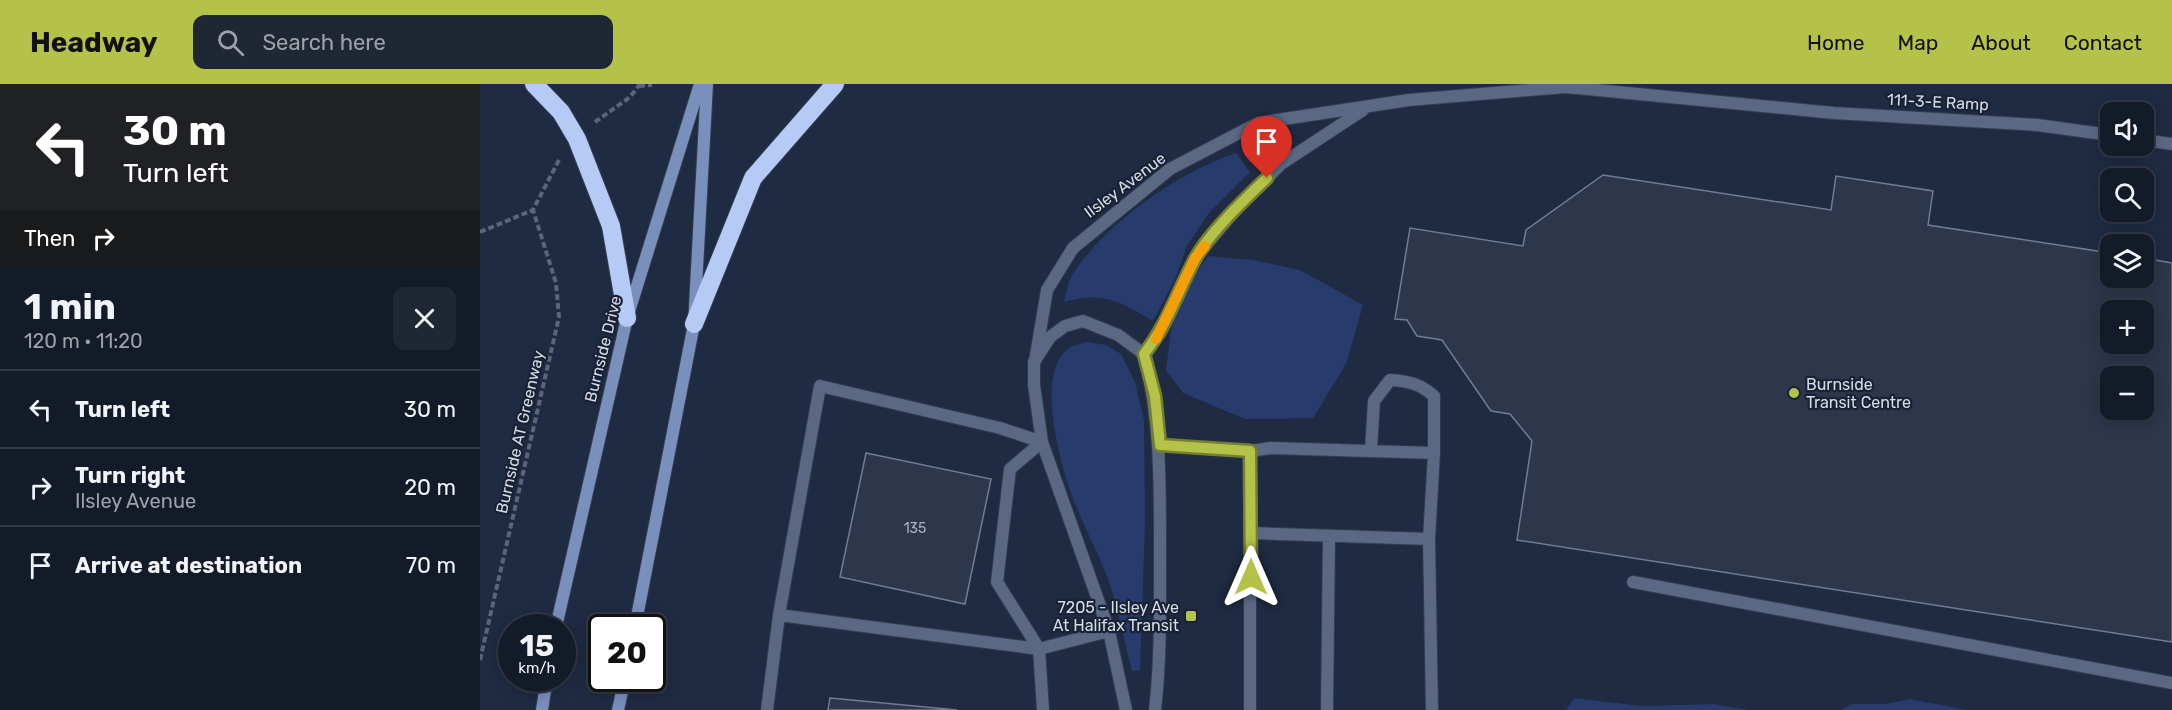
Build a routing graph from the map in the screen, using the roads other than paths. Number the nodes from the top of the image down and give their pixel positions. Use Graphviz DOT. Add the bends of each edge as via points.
graph roads {
  1 [pos="534,84"];
  2 [pos="700,84"];
  3 [pos="707,84"];
  4 [pos="835,84"];
  5 [pos="1369,106"];
  6 [pos="2100,134"];
  7 [pos="2154,141"];
  8 [pos="2172,144"];
  9 [pos="627,318"];
  10 [pos="694,324"];
  11 [pos="1144,354"];
  12 [pos="1034,362"];
  13 [pos="1042,442"];
  14 [pos="1160,445"];
  15 [pos="1371,450"];
  16 [pos="1250,451"];
  17 [pos="1434,453"];
  18 [pos="1251,533"];
  19 [pos="1329,536"];
  20 [pos="1429,539"];
  21 [pos="1633,582"];
  22 [pos="559,614"];
  23 [pos="638,614"];
  24 [pos="779,615"];
  25 [pos="1109,631"];
  26 [pos="1039,649"];
  27 [pos="2172,683"];
  28 [pos="545,692"];
  29 [pos="622,692"];
  30 [pos="542,710"];
  31 [pos="618,710"];
  32 [pos="767,710"];
  33 [pos="1043,710"];
  34 [pos="1126,710"];
  35 [pos="1155,710"];
  36 [pos="1250,710"];
  37 [pos="1327,710"];
  38 [pos="1432,710"];
  1 -- 9 [label="highway" via="561,112 577,139 611,226"];
  2 -- 9 [label="main road, Burnside Drive"];
  3 -- 10 [label="main road"];
  4 -- 10 [label="highway" via="753,178"];
  5 -- 6 [label="street, 111-3-E Ramp" via="1566,87 1834,113 2037,125"];
  5 -- 11 [label="street" via="1281,164 1238,207 1195,258 1161,332"];
  5 -- 12 [label="street, Ilsley Avenue" via="1258,123 1170,170 1139,192 1073,248 1047,290"];
  7 -- 8 [label="street"];
  9 -- 22 [label="main road, Burnside Drive"];
  10 -- 23 [label="main road"];
  11 -- 12 [label="street" via="1118,335 1083,321 1065,326 1050,337"];
  11 -- 14 [label="street" via="1155,396"];
  12 -- 13 [label="street, Ilsley Avenue"];
  13 -- 24 [label="street" via="1000,428 820,386"];
  13 -- 25 [label="street, Ilsley Avenue"];
  13 -- 26 [label="street" via="1010,469 997,582"];
  14 -- 16 [label="street"];
  14 -- 35 [label="street" via="1160,664"];
  15 -- 16 [label="street"];
  15 -- 17 [label="street"];
  15 -- 17 [label="street" via="1374,401 1390,380 1421,385 1434,396"];
  16 -- 18 [label="street"];
  17 -- 20 [label="street"];
  18 -- 19 [label="street"];
  18 -- 36 [label="street"];
  19 -- 20 [label="street"];
  19 -- 37 [label="street"];
  20 -- 38 [label="street"];
  21 -- 27 [label="street"];
  24 -- 26 [label="street"];
  24 -- 32 [label="street"];
  25 -- 26 [label="street"];
  25 -- 34 [label="street, Ilsley Avenue"];
  26 -- 33 [label="street"];
  28 -- 30 [label="main road"];
  29 -- 31 [label="main road"];
}
